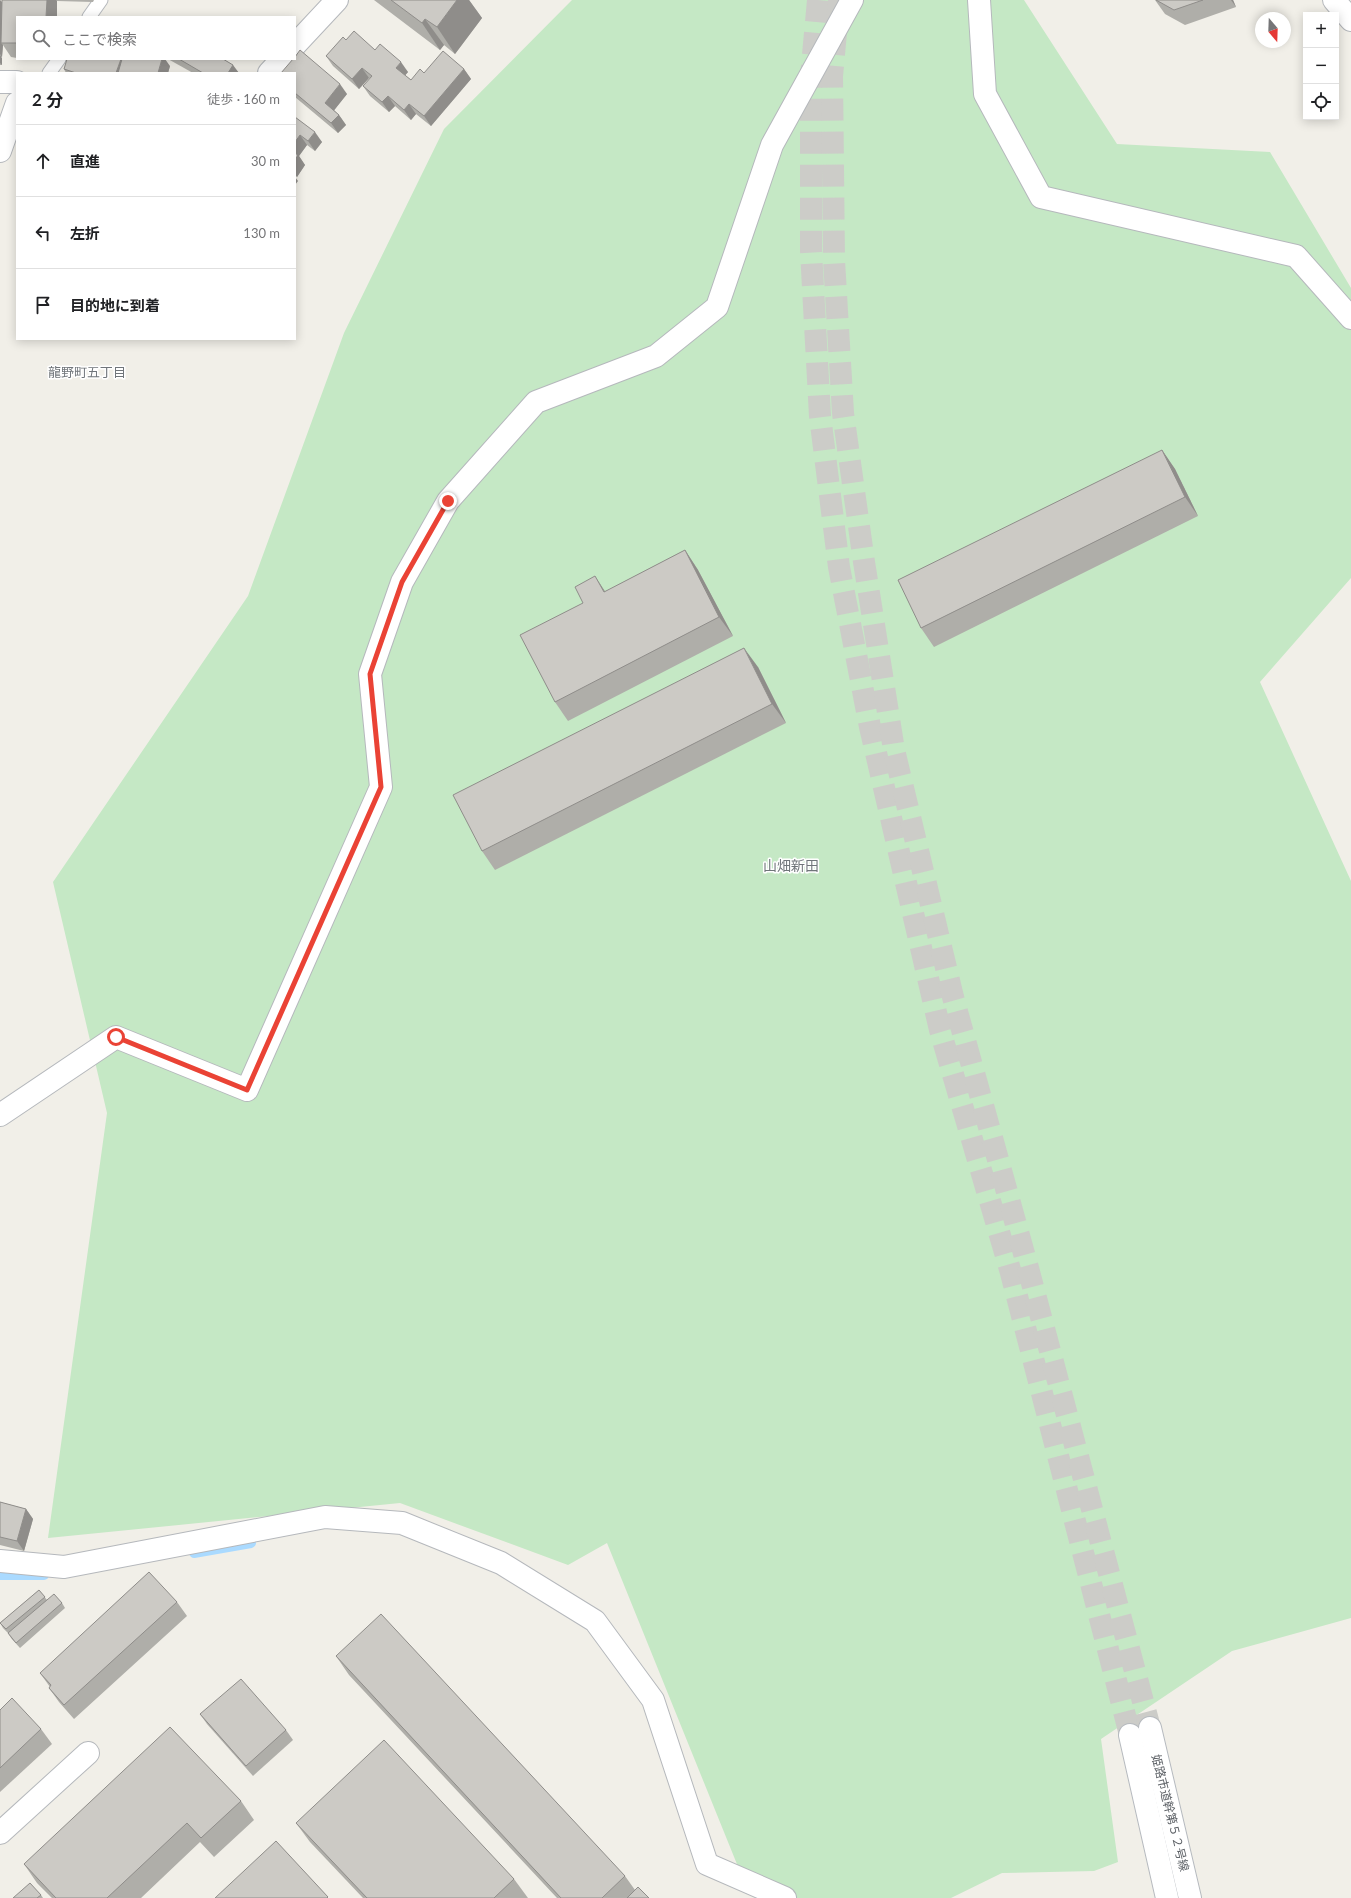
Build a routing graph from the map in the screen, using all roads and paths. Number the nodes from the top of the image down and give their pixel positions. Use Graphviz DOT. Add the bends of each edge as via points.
graph roads {
  1 [pos="101,0"];
  2 [pos="337,0"];
  3 [pos="852,0"];
  4 [pos="979,0"];
  5 [pos="1334,0"];
  6 [pos="90,16"];
  7 [pos="1351,20"];
  8 [pos="296,44"];
  9 [pos="58,60"];
  10 [pos="281,60"];
  11 [pos="49,72"];
  12 [pos="270,72"];
  13 [pos="0,82"];
  14 [pos="16,82"];
  15 [pos="16,106"];
  16 [pos="0,151"];
  17 [pos="1351,318"];
  18 [pos="0,1114"];
  19 [pos="0,1561"];
  20 [pos="88,1753"];
  21 [pos="0,1833"];
  22 [pos="785,1898"];
  23 [pos="1167,1898"];
  24 [pos="1190,1898"];
  1 -- 6 [label="lane"];
  2 -- 8 [label="street"];
  3 -- 18 [label="street" via="772,145 717,307 656,356 536,402 448,501 402,582 370,674 381,787 247,1090 116,1037"];
  4 -- 17 [label="street" via="985,94 1041,197 1296,256"];
  5 -- 7 [label="street"];
  9 -- 11 [label="lane"];
  10 -- 12 [label="street"];
  13 -- 14 [label="street"];
  15 -- 16 [label="street"];
  19 -- 22 [label="street" via="64,1567 325,1517 402,1523 501,1563 595,1621 653,1700 707,1864"];
  20 -- 21 [label="street"];
  23 -- 24 [label="street, 姫路市道幹第５２号線" via="1140,1731"];
}
